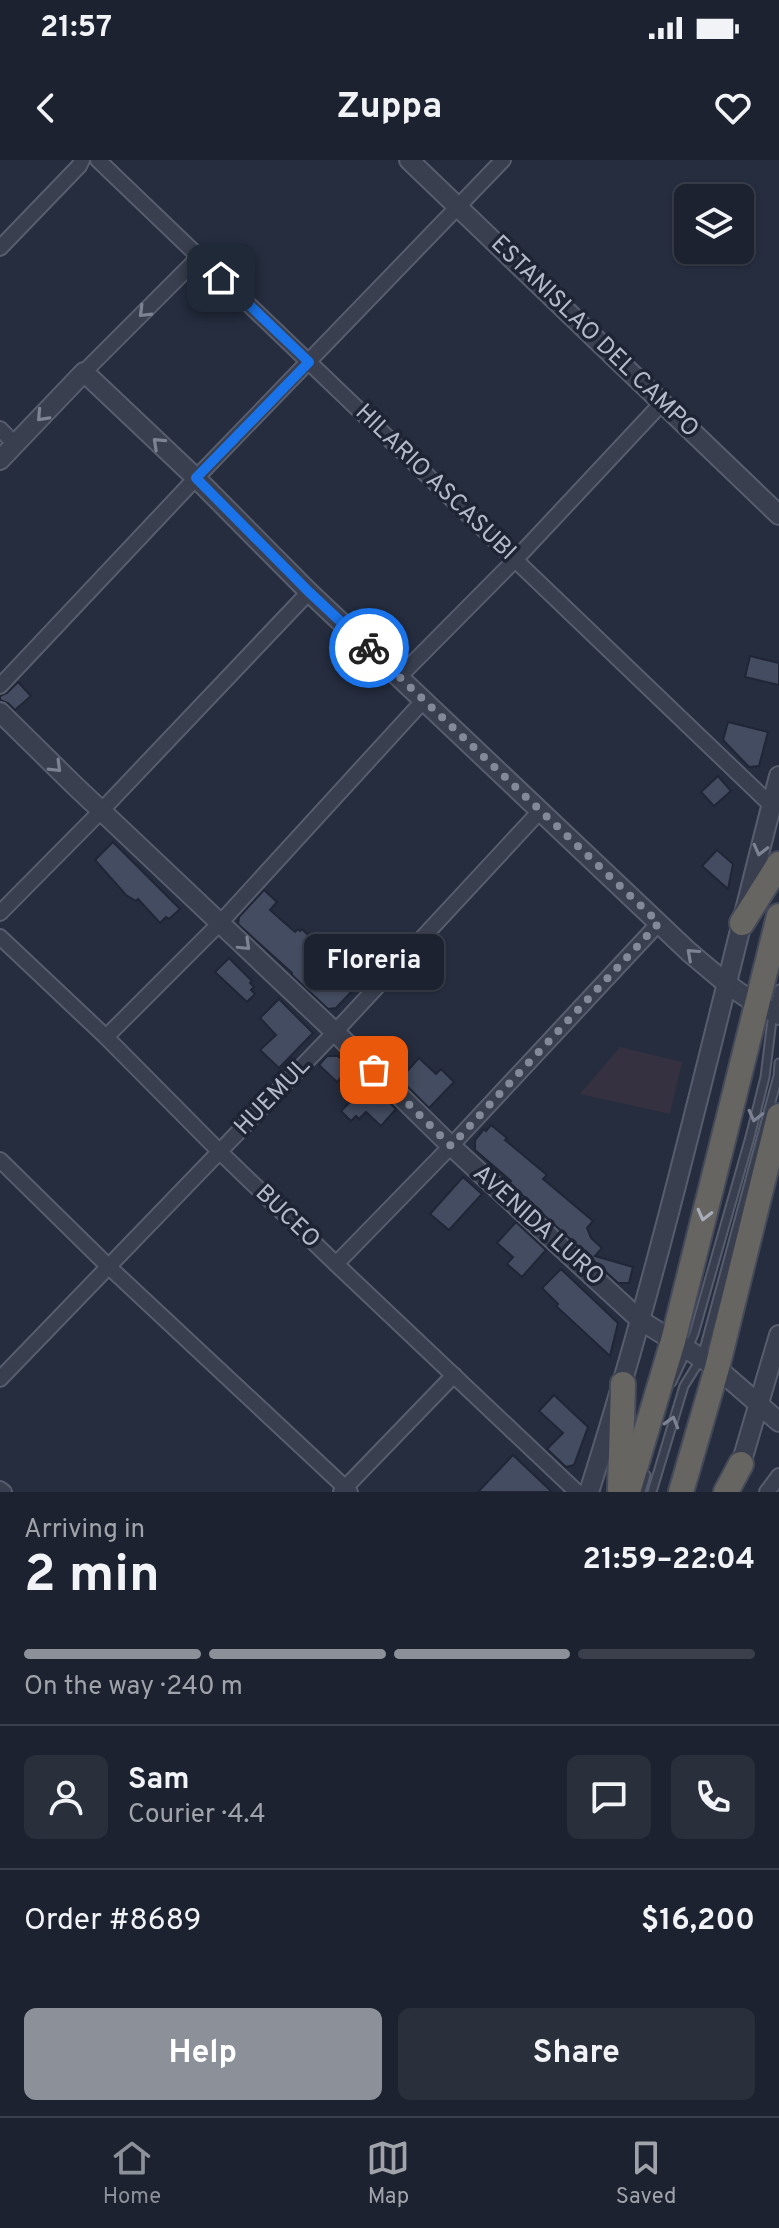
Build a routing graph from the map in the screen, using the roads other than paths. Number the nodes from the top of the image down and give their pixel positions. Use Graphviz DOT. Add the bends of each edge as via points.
graph roads {
  1 [pos="82,160"];
  2 [pos="98,160"];
  3 [pos="409,160"];
  4 [pos="503,160"];
  5 [pos="458,207"];
  6 [pos="0,248"];
  7 [pos="199,257"];
  8 [pos="309,362"];
  9 [pos="84,372"];
  10 [pos="662,403"];
  11 [pos="0,429"];
  12 [pos="15,444"];
  13 [pos="0,460"];
  14 [pos="196,478"];
  15 [pos="779,515"];
  16 [pos="515,560"];
  17 [pos="309,592"];
  18 [pos="400,676"];
  19 [pos="0,686"];
  20 [pos="424,700"];
  21 [pos="0,712"];
  22 [pos="779,776"];
  23 [pos="771,805"];
  24 [pos="102,810"];
  25 [pos="541,810"];
  26 [pos="779,864"];
  27 [pos="0,913"];
  28 [pos="779,916"];
  29 [pos="221,922"];
  30 [pos="659,923"];
  31 [pos="742,923"];
  32 [pos="0,937"];
  33 [pos="727,984"];
  34 [pos="779,989"];
  35 [pos="770,1010"];
  36 [pos="335,1032"];
  37 [pos="106,1037"];
  38 [pos="779,1063"];
  39 [pos="779,1116"];
  40 [pos="451,1146"];
  41 [pos="220,1152"];
  42 [pos="0,1160"];
  43 [pos="336,1264"];
  44 [pos="109,1267"];
  45 [pos="640,1320"];
  46 [pos="779,1335"];
  47 [pos="695,1354"];
  48 [pos="454,1375"];
  49 [pos="0,1379"];
  50 [pos="623,1384"];
  51 [pos="668,1396"];
  52 [pos="759,1405"];
  53 [pos="779,1422"];
  54 [pos="649,1464"];
  55 [pos="741,1464"];
  56 [pos="779,1476"];
  57 [pos="345,1490"];
  58 [pos="577,1492"];
  59 [pos="589,1492"];
  60 [pos="620,1492"];
  61 [pos="628,1492"];
  62 [pos="641,1492"];
  63 [pos="652,1492"];
  64 [pos="681,1492"];
  65 [pos="729,1492"];
  66 [pos="767,1492"];
  1 -- 6 [label="street"];
  2 -- 7 [label="street, HILARIO ASCASUBI"];
  3 -- 5 [label="street, ESTANISLAO DEL CAMPO"];
  4 -- 5 [label="street"];
  5 -- 8 [label="street"];
  5 -- 10 [label="street, ESTANISLAO DEL CAMPO"];
  7 -- 8 [label="street, HILARIO ASCASUBI"];
  7 -- 9 [label="street, one-way"];
  8 -- 14 [label="street"];
  8 -- 16 [label="street, HILARIO ASCASUBI"];
  9 -- 12 [label="street, one-way"];
  14 -- 9 [label="street, one-way"];
  10 -- 15 [label="street, ESTANISLAO DEL CAMPO"];
  10 -- 16 [label="street"];
  11 -- 12 [label="street"];
  12 -- 13 [label="street"];
  14 -- 17 [label="street"];
  14 -- 19 [label="street"];
  16 -- 18 [label="street"];
  16 -- 23 [label="street, HILARIO ASCASUBI"];
  17 -- 18 [label="street"];
  17 -- 24 [label="street"];
  18 -- 20 [label="street"];
  20 -- 25 [label="street"];
  20 -- 29 [label="street"];
  21 -- 24 [label="street, AVENIDA LURO, one-way"];
  22 -- 23 [label="street"];
  23 -- 31 [label="street, one-way"];
  24 -- 27 [label="street"];
  24 -- 29 [label="street, AVENIDA LURO"];
  25 -- 30 [label="street"];
  25 -- 36 [label="street, HUEMUL"];
  26 -- 31 [label="highway"];
  28 -- 35 [label="highway"];
  29 -- 36 [label="street, AVENIDA LURO, one-way"];
  29 -- 37 [label="street"];
  33 -- 30 [label="street, one-way"];
  30 -- 40 [label="street"];
  31 -- 33 [label="street"];
  32 -- 37 [label="street, BUCEO"];
  33 -- 35 [label="street"];
  33 -- 45 [label="street"];
  34 -- 35 [label="lane"];
  35 -- 47 [label="highway, one-way"];
  36 -- 40 [label="street, AVENIDA LURO"];
  36 -- 41 [label="street, HUEMUL"];
  37 -- 41 [label="street, BUCEO"];
  47 -- 38 [label="lane, one-way"];
  39 -- 47 [label="highway"];
  40 -- 43 [label="street"];
  40 -- 45 [label="street, AVENIDA LURO"];
  41 -- 43 [label="street, BUCEO"];
  41 -- 44 [label="street, HUEMUL"];
  42 -- 44 [label="street"];
  43 -- 48 [label="street, BUCEO"];
  44 -- 49 [label="street, HUEMUL"];
  44 -- 57 [label="street"];
  45 -- 47 [label="street, AVENIDA LURO"];
  45 -- 50 [label="street"];
  46 -- 52 [label="street"];
  47 -- 51 [label="lane" via="672,1382"];
  47 -- 52 [label="street, AVENIDA LURO"];
  47 -- 61 [label="highway"];
  63 -- 47 [label="lane, one-way"];
  47 -- 64 [label="highway"];
  48 -- 57 [label="street"];
  48 -- 58 [label="street, BUCEO"];
  50 -- 59 [label="street"];
  50 -- 60 [label="highway"];
  52 -- 53 [label="street, AVENIDA LURO"];
  52 -- 55 [label="street"];
  54 -- 62 [label="lane"];
  55 -- 65 [label="highway"];
  56 -- 66 [label="street"];
}
